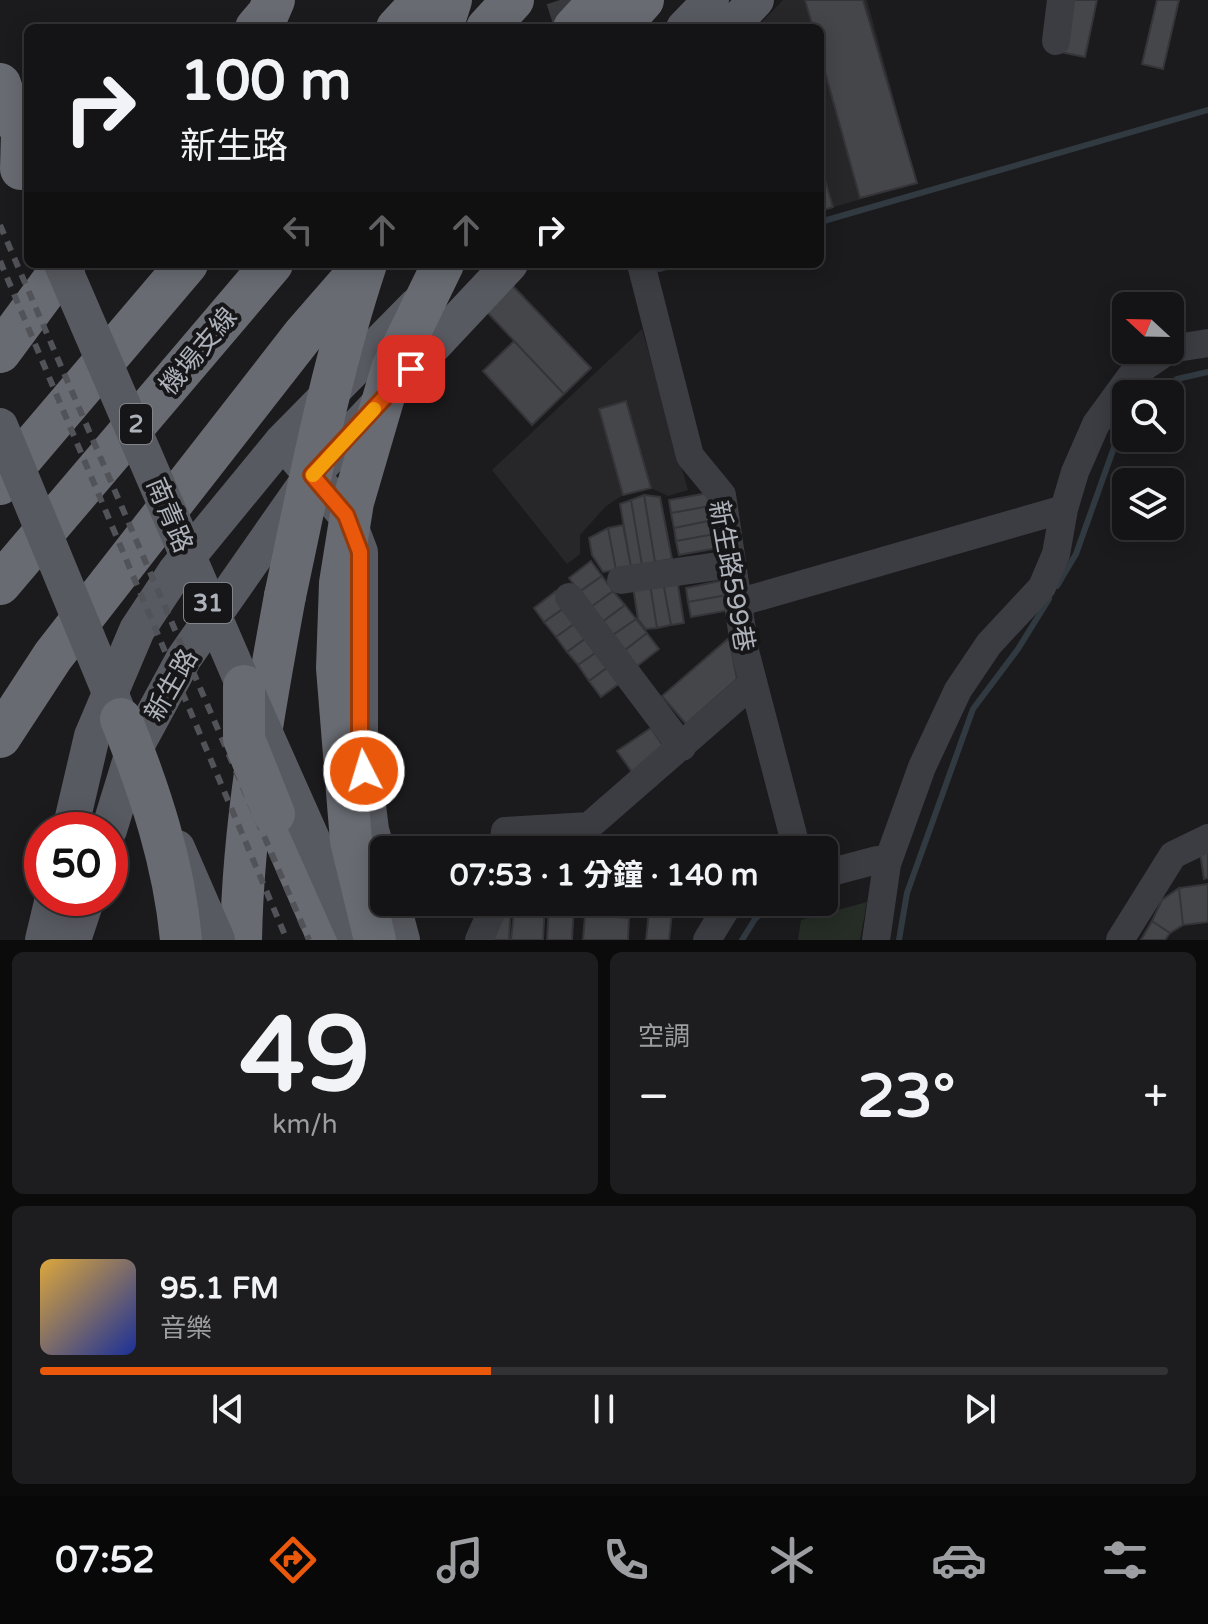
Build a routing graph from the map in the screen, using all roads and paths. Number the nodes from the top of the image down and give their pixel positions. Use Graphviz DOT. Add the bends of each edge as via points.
graph roads {
  1 [pos="274,0"];
  2 [pos="423,0"];
  3 [pos="451,0"];
  4 [pos="513,0"];
  5 [pos="600,0"];
  6 [pos="643,0"];
  7 [pos="711,0"];
  8 [pos="756,0"];
  9 [pos="1061,0"];
  10 [pos="259,24"];
  11 [pos="401,24"];
  12 [pos="443,24"];
  13 [pos="491,24"];
  14 [pos="578,24"];
  15 [pos="622,24"];
  16 [pos="688,24"];
  17 [pos="734,24"];
  18 [pos="1056,41"];
  19 [pos="0,84"];
  20 [pos="0,122"];
  21 [pos="24,162"];
  22 [pos="24,175"];
  23 [pos="60,268"];
  24 [pos="65,268"];
  25 [pos="184,268"];
  26 [pos="269,268"];
  27 [pos="362,268"];
  28 [pos="365,268"];
  29 [pos="441,268"];
  30 [pos="454,268"];
  31 [pos="506,268"];
  32 [pos="642,268"];
  33 [pos="1208,343"];
  34 [pos="1184,347"];
  35 [pos="0,352"];
  36 [pos="1149,364"];
  37 [pos="0,426"];
  38 [pos="282,442"];
  39 [pos="312,475"];
  40 [pos="0,484"];
  41 [pos="1064,509"];
  42 [pos="732,564"];
  43 [pos="621,580"];
  44 [pos="0,584"];
  45 [pos="569,597"];
  46 [pos="737,603"];
  47 [pos="753,683"];
  48 [pos="244,686"];
  49 [pos="121,719"];
  50 [pos="0,737"];
  51 [pos="682,747"];
  52 [pos="74,812"];
  53 [pos="115,812"];
  54 [pos="373,836"];
  55 [pos="504,836"];
  56 [pos="793,836"];
  57 [pos="1208,838"];
  58 [pos="887,864"];
  59 [pos="838,870"];
  60 [pos="49,916"];
  61 [pos="81,916"];
  62 [pos="396,916"];
  63 [pos="490,916"];
  64 [pos="722,916"];
  65 [pos="43,940"];
  66 [pos="73,940"];
  67 [pos="181,940"];
  68 [pos="217,940"];
  69 [pos="241,940"];
  70 [pos="329,940"];
  71 [pos="357,940"];
  72 [pos="375,940"];
  73 [pos="402,940"];
  74 [pos="479,940"];
  75 [pos="707,940"];
  76 [pos="876,940"];
  77 [pos="1120,940"];
  1 -- 10 [label="highway"];
  2 -- 11 [label="highway"];
  3 -- 12 [label="highway"];
  4 -- 13 [label="highway"];
  5 -- 14 [label="highway"];
  6 -- 15 [label="highway"];
  7 -- 16 [label="main road"];
  8 -- 17 [label="main road"];
  9 -- 18 [label="street"];
  19 -- 21 [label="highway" via="22,132"];
  20 -- 22 [label="main road"];
  23 -- 35 [label="highway"];
  24 -- 48 [label="main road, 南青路 / 31, bridge"];
  25 -- 40 [label="highway"];
  26 -- 44 [label="highway, 機場支線 / 2"];
  27 -- 50 [label="highway" via="304,334 53,656"];
  28 -- 69 [label="highway, bridge" via="316,448 258,737"];
  29 -- 72 [label="highway, bridge" via="392,369 353,502 340,583 337,668 351,841"];
  30 -- 38 [label="main road, 新生路"];
  31 -- 39 [label="main road, 新生路"];
  32 -- 42 [label="street, 新生路599巷" via="690,456 722,495"];
  33 -- 34 [label="street"];
  36 -- 41 [label="street" via="1131,376 1096,424"];
  37 -- 49 [label="main road, bridge"];
  38 -- 39 [label="main road"];
  38 -- 52 [label="main road, 新生路" via="176,571 137,630 92,736"];
  39 -- 53 [label="main road, 新生路" via="184,658 133,752"];
  39 -- 54 [label="main road" via="346,515 360,552 360,741"];
  41 -- 46 [label="street"];
  41 -- 58 [label="street" via="1056,554 1042,587 989,644 958,690 922,767"];
  42 -- 43 [label="street"];
  42 -- 46 [label="street, 新生路599巷"];
  45 -- 51 [label="street"];
  46 -- 47 [label="street, 新生路599巷"];
  47 -- 51 [label="street"];
  47 -- 56 [label="street, 新生路599巷"];
  48 -- 70 [label="highway, bridge" via="244,739"];
  48 -- 71 [label="main road, 南青路 / 31, bridge"];
  49 -- 67 [label="highway, bridge" via="161,830"];
  49 -- 68 [label="main road, bridge"];
  51 -- 55 [label="street" via="589,826 505,831"];
  57 -- 77 [label="street" via="1173,855"];
  58 -- 59 [label="street" via="877,860"];
  58 -- 76 [label="street"];
  60 -- 65 [label="main road"];
  61 -- 66 [label="main road"];
  62 -- 73 [label="main road"];
  63 -- 74 [label="street"];
  64 -- 75 [label="street"];
}
